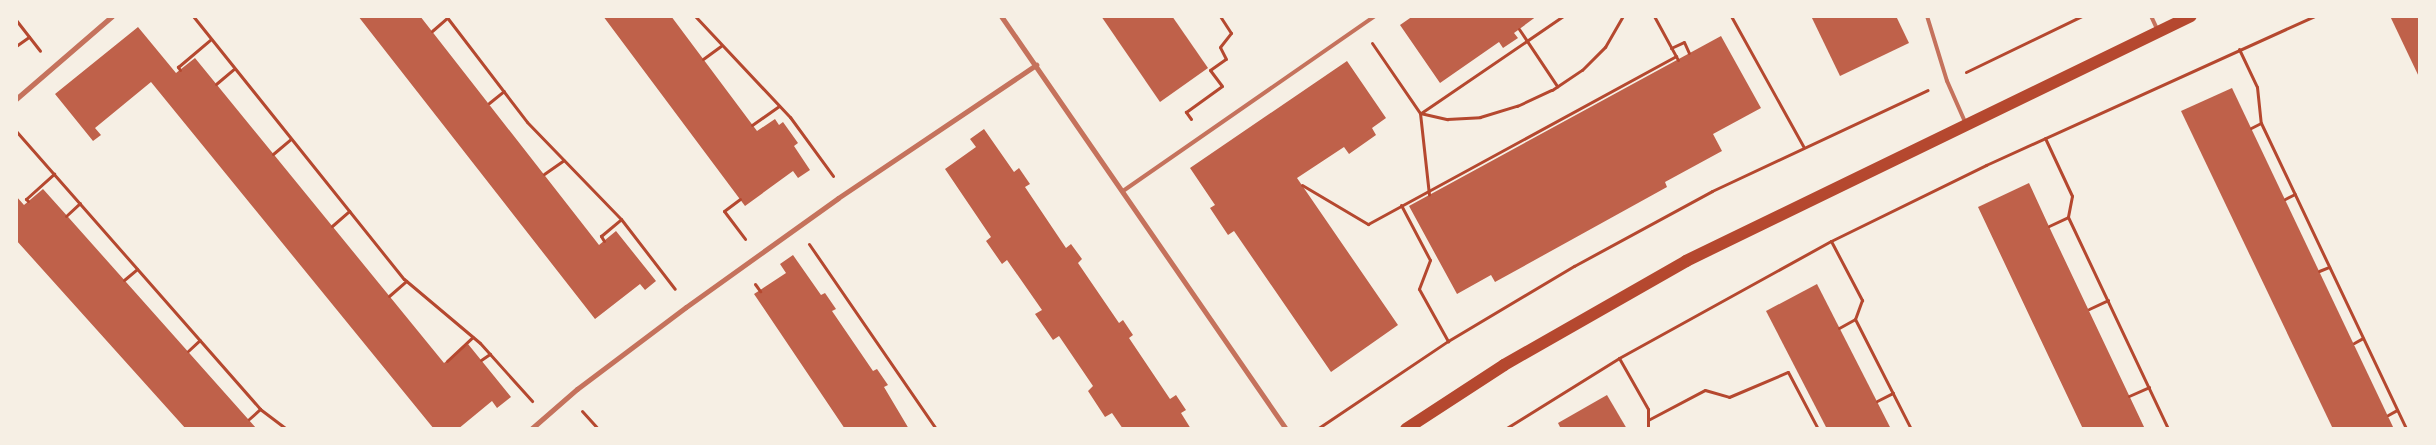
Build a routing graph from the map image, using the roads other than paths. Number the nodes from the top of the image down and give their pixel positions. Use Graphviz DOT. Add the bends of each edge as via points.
graph roads {
  1 [pos="112,16"];
  2 [pos="1002,16"];
  3 [pos="1374,16"];
  4 [pos="1927,16"];
  5 [pos="2151,16"];
  6 [pos="2191,16"];
  7 [pos="2158,32"];
  8 [pos="1036,65"];
  9 [pos="16,99"];
  10 [pos="1966,124"];
  11 [pos="1123,191"];
  12 [pos="531,429"];
  13 [pos="1286,429"];
  14 [pos="1406,429"];
  1 -- 9 [label="street"];
  2 -- 8 [label="street"];
  3 -- 11 [label="lane"];
  4 -- 10 [label="lane" via="1947,81"];
  5 -- 7 [label="lane"];
  6 -- 7 [label="main road"];
  7 -- 10 [label="main road"];
  8 -- 11 [label="street"];
  8 -- 12 [label="street" via="838,198 686,306 576,389"];
  10 -- 14 [label="main road" via="1686,261 1504,365"];
  11 -- 13 [label="street"];
}
